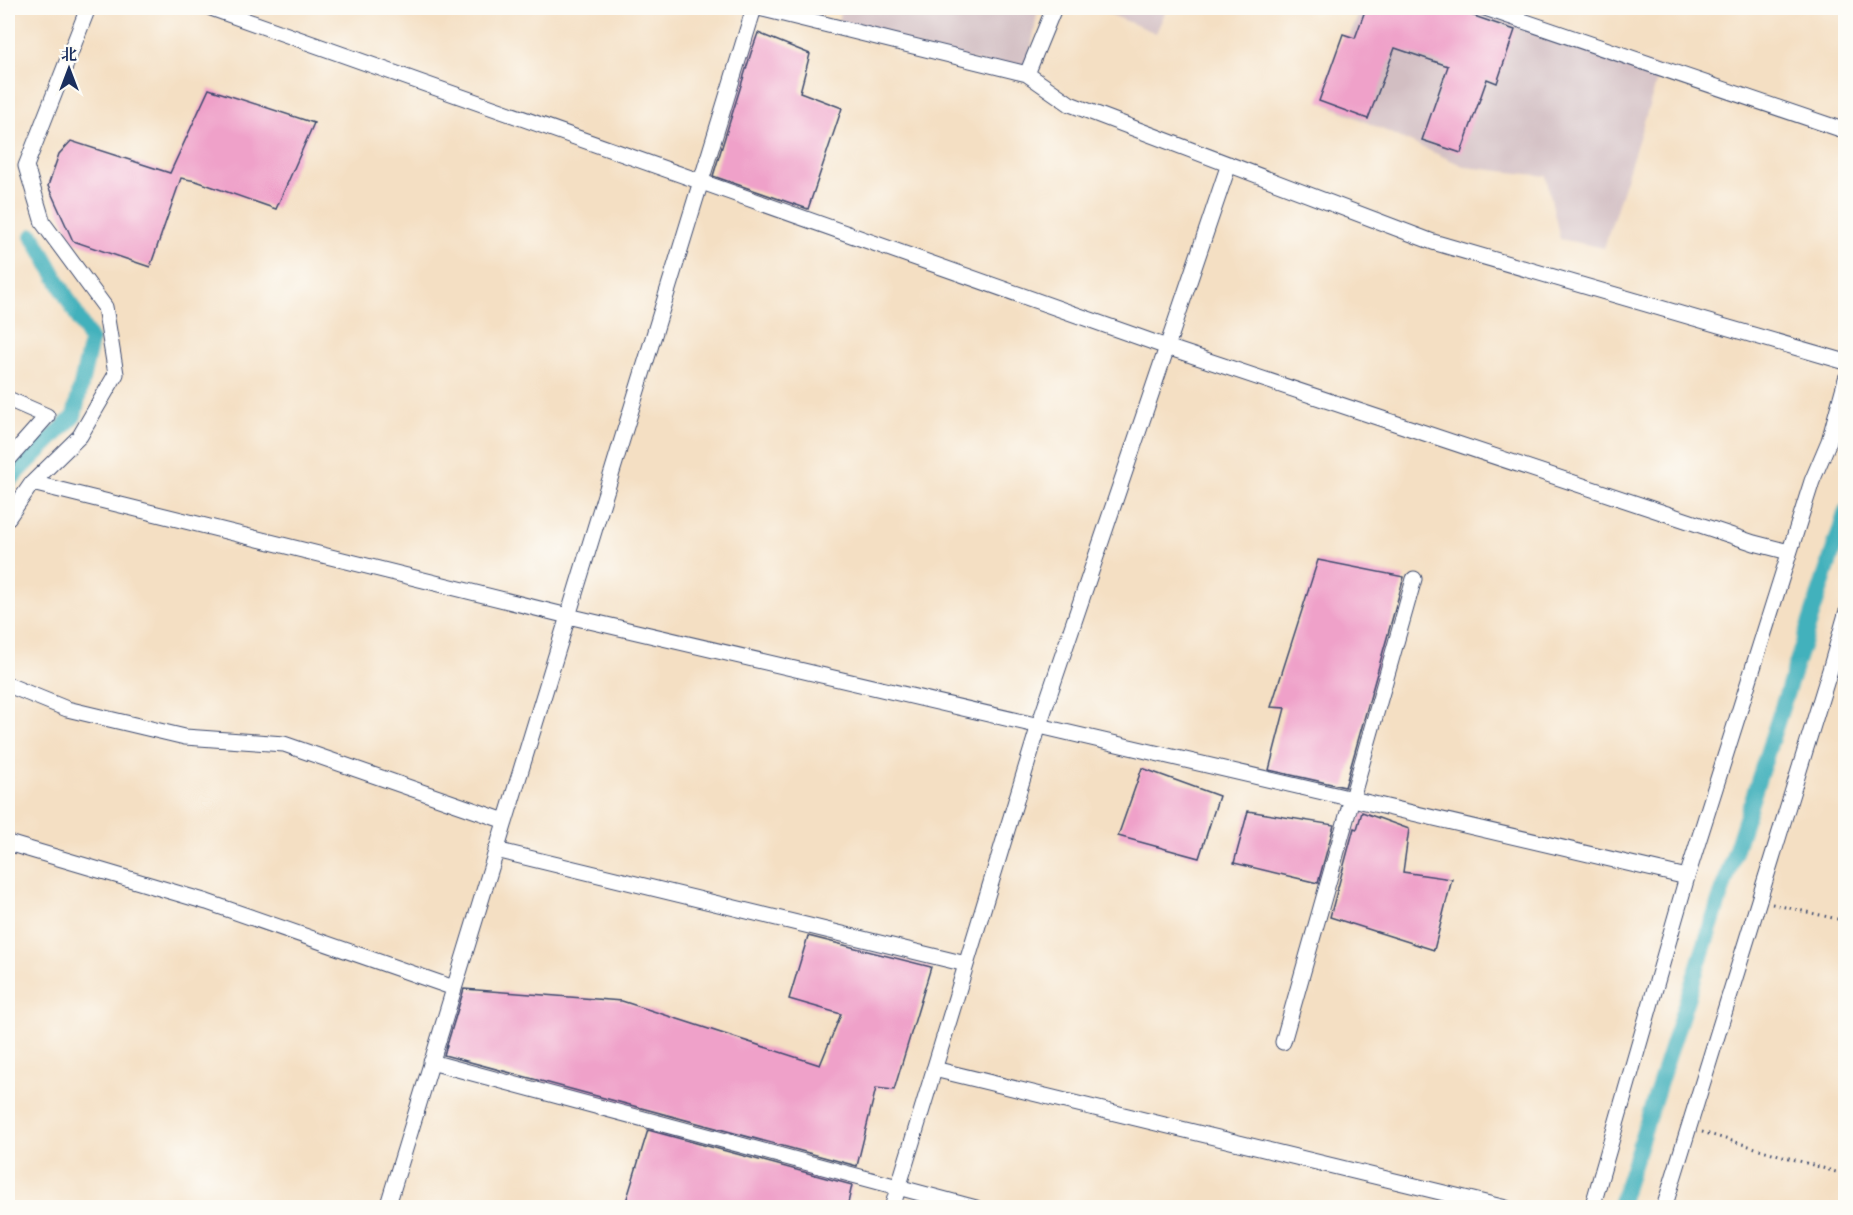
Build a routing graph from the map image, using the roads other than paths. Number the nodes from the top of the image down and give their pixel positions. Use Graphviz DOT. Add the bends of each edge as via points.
graph roads {
  1 [pos="88,8"];
  2 [pos="211,8"];
  3 [pos="754,8"];
  4 [pos="759,8"];
  5 [pos="1054,8"];
  6 [pos="1485,8"];
  7 [pos="1027,75"];
  8 [pos="1845,131"];
  9 [pos="1229,164"];
  10 [pos="700,181"];
  11 [pos="1167,347"];
  12 [pos="1845,362"];
  13 [pos="1845,379"];
  14 [pos="8,399"];
  15 [pos="8,460"];
  16 [pos="32,483"];
  17 [pos="8,518"];
  18 [pos="1789,552"];
  19 [pos="1414,579"];
  20 [pos="1845,614"];
  21 [pos="568,616"];
  22 [pos="1830,669"];
  23 [pos="1845,673"];
  24 [pos="8,685"];
  25 [pos="1039,725"];
  26 [pos="1352,799"];
  27 [pos="505,821"];
  28 [pos="8,843"];
  29 [pos="496,850"];
  30 [pos="1687,877"];
  31 [pos="966,964"];
  32 [pos="454,988"];
  33 [pos="1283,1041"];
  34 [pos="431,1062"];
  35 [pos="934,1069"];
  36 [pos="898,1187"];
  37 [pos="387,1208"];
  38 [pos="892,1208"];
  39 [pos="976,1208"];
  40 [pos="1506,1208"];
  41 [pos="1592,1208"];
  42 [pos="1664,1208"];
  1 -- 16 [label="street" via="26,166 43,223 105,307 116,374 80,436"];
  2 -- 10 [label="street"];
  3 -- 10 [label="street"];
  4 -- 7 [label="street"];
  5 -- 7 [label="street"];
  6 -- 8 [label="street"];
  7 -- 9 [label="street" via="1070,104"];
  9 -- 11 [label="street"];
  9 -- 12 [label="street" via="1433,242"];
  10 -- 11 [label="street"];
  10 -- 21 [label="street"];
  11 -- 18 [label="street"];
  11 -- 25 [label="street"];
  13 -- 18 [label="street" via="1829,441"];
  14 -- 15 [label="street" via="47,416"];
  16 -- 17 [label="street"];
  16 -- 21 [label="street"];
  18 -- 30 [label="street"];
  19 -- 26 [label="street"];
  20 -- 22 [label="street"];
  21 -- 25 [label="street"];
  21 -- 27 [label="street"];
  22 -- 23 [label="street"];
  22 -- 42 [label="street"];
  24 -- 27 [label="street" via="67,710 185,737 284,744"];
  25 -- 26 [label="street"];
  25 -- 31 [label="street"];
  26 -- 30 [label="street"];
  26 -- 33 [label="street"];
  27 -- 29 [label="street"];
  28 -- 32 [label="street" via="207,902"];
  29 -- 31 [label="street"];
  29 -- 32 [label="street"];
  30 -- 41 [label="street"];
  31 -- 35 [label="street"];
  32 -- 34 [label="street"];
  34 -- 36 [label="street"];
  34 -- 37 [label="street"];
  35 -- 36 [label="street"];
  35 -- 40 [label="street"];
  36 -- 38 [label="street"];
  36 -- 39 [label="street"];
}
